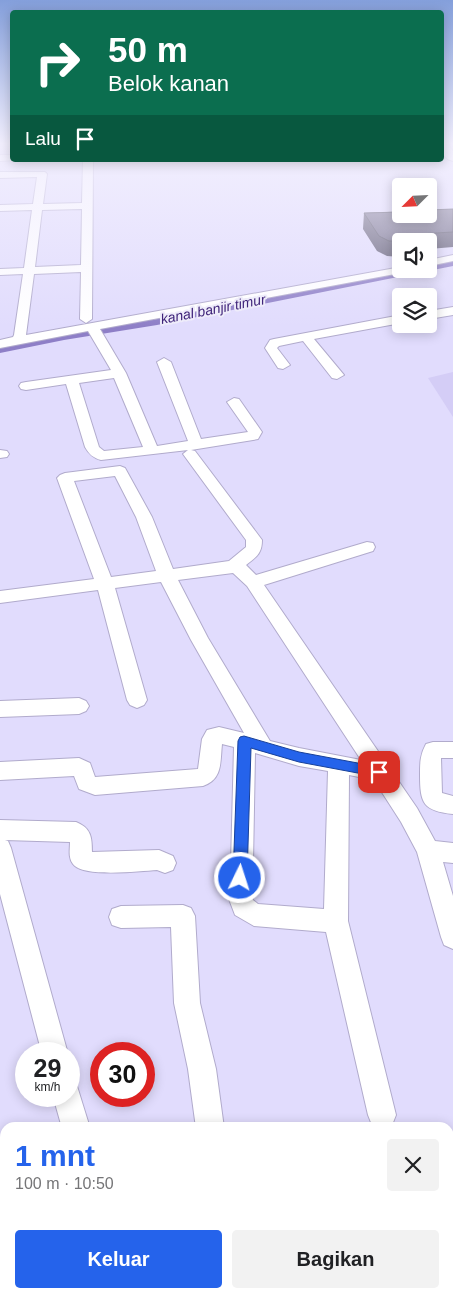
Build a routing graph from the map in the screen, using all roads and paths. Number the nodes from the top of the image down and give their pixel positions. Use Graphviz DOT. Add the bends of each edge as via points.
graph roads {
  1 [pos="87,206"];
  2 [pos="36,207"];
  3 [pos="0,208"];
  4 [pos="453,258"];
  5 [pos="437,261"];
  6 [pos="86,268"];
  7 [pos="28,271"];
  8 [pos="0,272"];
  9 [pos="392,272"];
  10 [pos="453,311"];
  11 [pos="437,314"];
  12 [pos="392,322"];
  13 [pos="91,324"];
  14 [pos="305,336"];
  15 [pos="18,340"];
  16 [pos="0,344"];
  17 [pos="164,362"];
  18 [pos="283,365"];
  19 [pos="119,372"];
  20 [pos="337,375"];
  21 [pos="71,379"];
  22 [pos="26,386"];
  23 [pos="234,402"];
  24 [pos="193,449"];
  25 [pos="152,451"];
  26 [pos="367,547"];
  27 [pos="233,567"];
  28 [pos="167,576"];
  29 [pos="253,582"];
  30 [pos="105,584"];
  31 [pos="0,597"];
  32 [pos="137,700"];
  33 [pos="79,706"];
  34 [pos="0,709"];
  35 [pos="253,744"];
  36 [pos="453,750"];
  37 [pos="339,766"];
  38 [pos="0,771"];
  39 [pos="379,772"];
  40 [pos="453,805"];
  41 [pos="0,830"];
  42 [pos="0,848"];
  43 [pos="428,850"];
  44 [pos="453,853"];
  45 [pos="165,863"];
  46 [pos="121,917"];
  47 [pos="336,921"];
  48 [pos="453,937"];
  49 [pos="52,1042"];
  50 [pos="70,1107"];
  51 [pos="382,1115"];
  52 [pos="74,1122"];
  53 [pos="209,1122"];
  1 -- 2 [label="street"];
  1 -- 6 [label="street"];
  2 -- 3 [label="street"];
  2 -- 7 [label="street"];
  4 -- 5 [label="street"];
  6 -- 7 [label="street"];
  6 -- 13 [label="street"];
  7 -- 8 [label="street"];
  7 -- 15 [label="street"];
  9 -- 13 [label="street"];
  10 -- 11 [label="street"];
  12 -- 14 [label="street"];
  13 -- 15 [label="street"];
  13 -- 19 [label="street"];
  14 -- 18 [label="street" via="274,343 271,348"];
  14 -- 20 [label="street"];
  15 -- 16 [label="street"];
  17 -- 24 [label="street"];
  19 -- 21 [label="street"];
  19 -- 25 [label="street"];
  21 -- 22 [label="street"];
  21 -- 25 [label="street" via="95,452 101,456"];
  23 -- 24 [label="street" via="255,432 253,436"];
  24 -- 25 [label="street"];
  24 -- 27 [label="street" via="254,540 254,549"];
  26 -- 29 [label="street"];
  27 -- 28 [label="street"];
  27 -- 29 [label="street"];
  28 -- 30 [label="street"];
  28 -- 30 [label="street" via="144,517 120,471 65,478"];
  28 -- 35 [label="street"];
  29 -- 39 [label="street"];
  30 -- 31 [label="street"];
  30 -- 32 [label="street"];
  33 -- 34 [label="street"];
  35 -- 37 [label="street"];
  35 -- 38 [label="street" via="214,736 209,772 203,777 95,786 84,781 83,769 79,767"];
  35 -- 47 [label="street" via="239,894 243,907 254,915"];
  36 -- 40 [label="street" via="433,750 431,754 431,795 440,803"];
  37 -- 39 [label="street"];
  37 -- 47 [label="street"];
  39 -- 43 [label="street" via="409,815"];
  41 -- 45 [label="street" via="76,832 81,838 82,857 91,862 159,860"];
  42 -- 49 [label="street"];
  43 -- 44 [label="street"];
  43 -- 48 [label="street"];
  46 -- 53 [label="street" via="182,916 187,1003 202,1069"];
  47 -- 51 [label="street"];
  50 -- 52 [label="street"];
}
